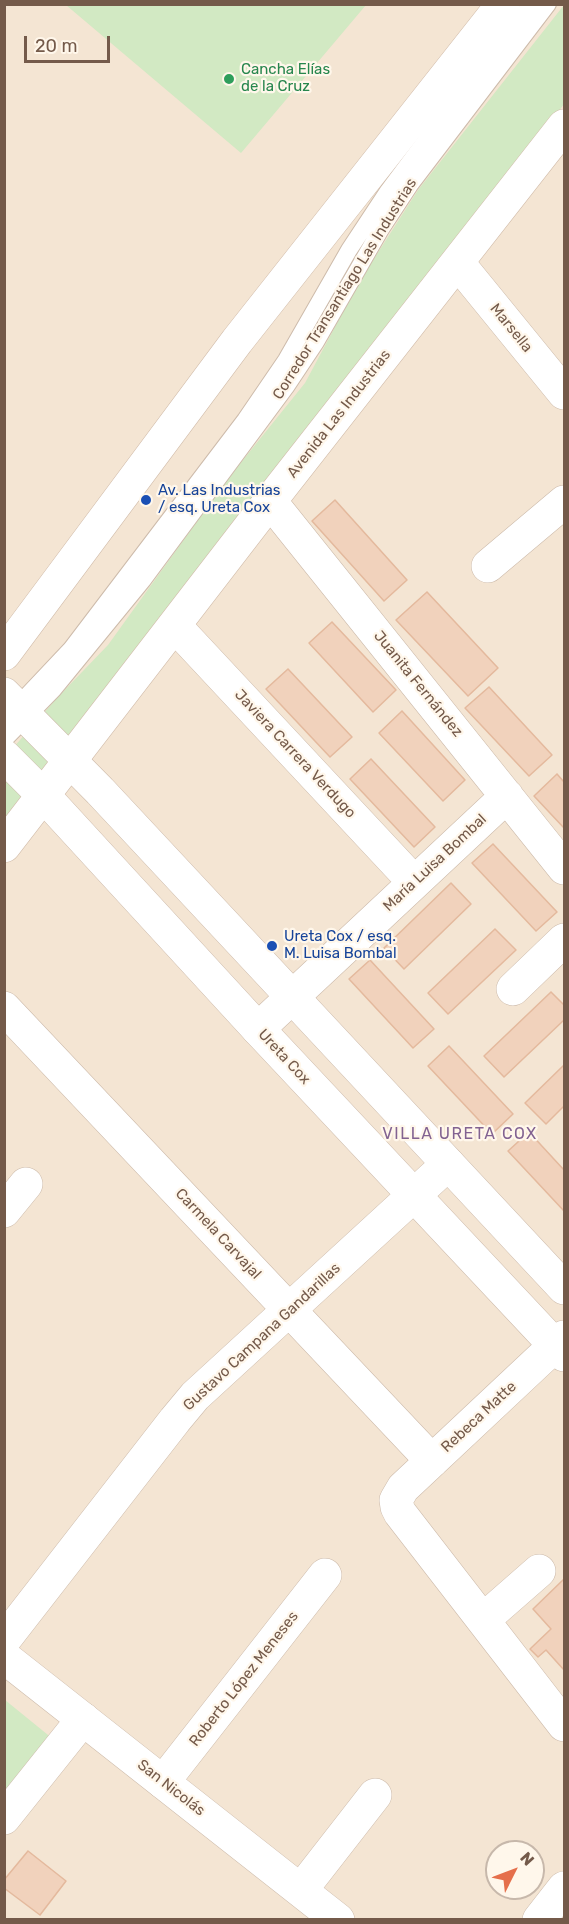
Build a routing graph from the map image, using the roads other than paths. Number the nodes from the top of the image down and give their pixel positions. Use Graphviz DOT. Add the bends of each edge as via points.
graph roads {
  1 [pos="503,4"];
  2 [pos="531,4"];
  3 [pos="548,4"];
  4 [pos="564,126"];
  5 [pos="458,263"];
  6 [pos="564,393"];
  7 [pos="270,501"];
  8 [pos="564,502"];
  9 [pos="488,566"];
  10 [pos="175,626"];
  11 [pos="4,654"];
  12 [pos="14,710"];
  13 [pos="4,740"];
  14 [pos="4,756"];
  15 [pos="72,760"];
  16 [pos="44,796"];
  17 [pos="507,796"];
  18 [pos="4,846"];
  19 [pos="564,868"];
  20 [pos="414,882"];
  21 [pos="564,940"];
  22 [pos="513,989"];
  23 [pos="292,996"];
  24 [pos="4,1008"];
  25 [pos="258,1029"];
  26 [pos="448,1164"];
  27 [pos="26,1184"];
  28 [pos="414,1196"];
  29 [pos="4,1211"];
  30 [pos="564,1288"];
  31 [pos="290,1310"];
  32 [pos="561,1346"];
  33 [pos="432,1461"];
  34 [pos="539,1571"];
  35 [pos="325,1575"];
  36 [pos="483,1620"];
  37 [pos="4,1640"];
  38 [pos="4,1657"];
  39 [pos="83,1719"];
  40 [pos="564,1725"];
  41 [pos="163,1782"];
  42 [pos="375,1795"];
  43 [pos="4,1818"];
  44 [pos="564,1888"];
  45 [pos="301,1890"];
  46 [pos="338,1920"];
  47 [pos="539,1920"];
  1 -- 11 [label="street" via="237,341"];
  2 -- 12 [label="lane, Corredor Transantiago Las Industrias" via="388,191 245,420 71,649"];
  3 -- 12 [label="lane, Corredor Transantiago Las Industrias" via="410,185 286,387 143,580 95,641"];
  4 -- 5 [label="street, Avenida Las Industrias"];
  5 -- 6 [label="street, Marsella"];
  5 -- 7 [label="street, Avenida Las Industrias"];
  7 -- 10 [label="street, Avenida Las Industrias"];
  7 -- 17 [label="street, Juanita Fernández"];
  8 -- 9 [label="street"];
  10 -- 15 [label="street, Avenida Las Industrias"];
  10 -- 20 [label="street, Javiera Carrera Verdugo"];
  12 -- 13 [label="lane, Corredor Transantiago Las Industrias"];
  12 -- 15 [label="street"];
  14 -- 16 [label="street, Ureta Cox"];
  15 -- 16 [label="street, Avenida Las Industrias"];
  15 -- 23 [label="street"];
  16 -- 18 [label="street, Avenida Las Industrias"];
  16 -- 25 [label="street, Ureta Cox"];
  17 -- 19 [label="street, Juanita Fernández"];
  17 -- 20 [label="street, María Luisa Bombal"];
  20 -- 23 [label="street, María Luisa Bombal"];
  21 -- 22 [label="street"];
  23 -- 25 [label="street, María Luisa Bombal"];
  23 -- 26 [label="street"];
  24 -- 31 [label="street, Carmela Carvajal"];
  25 -- 28 [label="street, Ureta Cox"];
  26 -- 28 [label="street, Gustavo Campana Gandarillas"];
  26 -- 30 [label="street"];
  27 -- 29 [label="street"];
  28 -- 31 [label="street, Gustavo Campana Gandarillas"];
  28 -- 32 [label="street, Ureta Cox"];
  31 -- 33 [label="street, Carmela Carvajal"];
  31 -- 37 [label="street, Gustavo Campana Gandarillas" via="195,1396"];
  32 -- 33 [label="street, Rebeca Matte"];
  33 -- 36 [label="street, Rebeca Matte" via="403,1488 396,1500 397,1507"];
  34 -- 36 [label="street"];
  35 -- 41 [label="street, Roberto López Meneses"];
  36 -- 40 [label="street"];
  38 -- 39 [label="street, San Nicolás"];
  39 -- 41 [label="street, San Nicolás"];
  39 -- 43 [label="street"];
  41 -- 45 [label="street, San Nicolás"];
  42 -- 45 [label="street"];
  44 -- 47 [label="street"];
  45 -- 46 [label="street, San Nicolás"];
}
